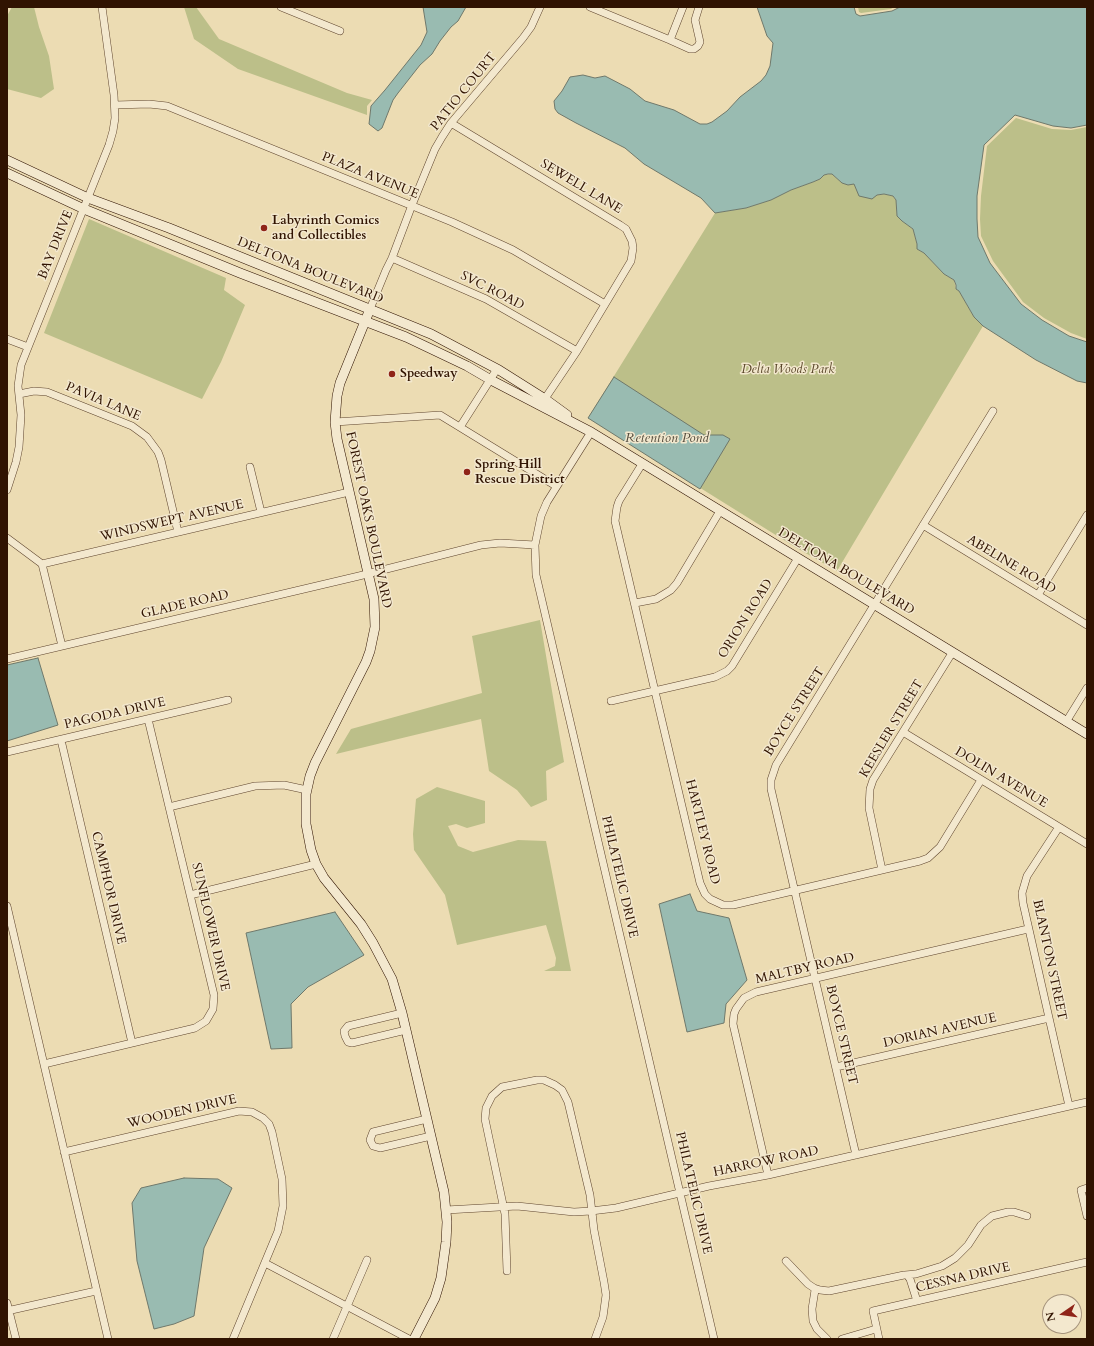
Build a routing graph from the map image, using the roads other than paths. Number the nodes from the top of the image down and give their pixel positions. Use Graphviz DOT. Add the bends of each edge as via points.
graph roads {
  1 [pos="102,7"];
  2 [pos="281,7"];
  3 [pos="540,7"];
  4 [pos="590,7"];
  5 [pos="683,7"];
  6 [pos="699,7"];
  7 [pos="340,31"];
  8 [pos="670,40"];
  9 [pos="115,105"];
  10 [pos="451,123"];
  11 [pos="7,160"];
  12 [pos="7,173"];
  13 [pos="88,198"];
  14 [pos="412,205"];
  15 [pos="84,209"];
  16 [pos="244,258"];
  17 [pos="392,258"];
  18 [pos="238,272"];
  19 [pos="605,304"];
  20 [pos="370,309"];
  21 [pos="366,322"];
  22 [pos="7,339"];
  23 [pos="28,347"];
  24 [pos="577,351"];
  25 [pos="497,369"];
  26 [pos="491,380"];
  27 [pos="19,394"];
  28 [pos="543,402"];
  29 [pos="993,411"];
  30 [pos="335,422"];
  31 [pos="460,427"];
  32 [pos="591,432"];
  33 [pos="642,464"];
  34 [pos="250,467"];
  35 [pos="556,486"];
  36 [pos="7,490"];
  37 [pos="349,492"];
  38 [pos="720,511"];
  39 [pos="261,512"];
  40 [pos="1087,514"];
  41 [pos="923,525"];
  42 [pos="178,532"];
  43 [pos="7,538"];
  44 [pos="535,545"];
  45 [pos="798,558"];
  46 [pos="42,564"];
  47 [pos="368,574"];
  48 [pos="1038,595"];
  49 [pos="635,603"];
  50 [pos="875,605"];
  51 [pos="1087,625"];
  52 [pos="62,646"];
  53 [pos="952,652"];
  54 [pos="7,659"];
  55 [pos="1087,688"];
  56 [pos="655,691"];
  57 [pos="228,700"];
  58 [pos="611,701"];
  59 [pos="148,719"];
  60 [pos="1066,722"];
  61 [pos="903,732"];
  62 [pos="1087,734"];
  63 [pos="61,740"];
  64 [pos="7,752"];
  65 [pos="981,780"];
  66 [pos="307,790"];
  67 [pos="169,807"];
  68 [pos="1059,827"];
  69 [pos="1087,844"];
  70 [pos="316,864"];
  71 [pos="882,870"];
  72 [pos="795,891"];
  73 [pos="190,895"];
  74 [pos="7,906"];
  75 [pos="1028,929"];
  76 [pos="815,979"];
  77 [pos="402,1013"];
  78 [pos="1049,1018"];
  79 [pos="406,1030"];
  80 [pos="132,1043"];
  81 [pos="44,1064"];
  82 [pos="836,1067"];
  83 [pos="1087,1102"];
  84 [pos="1069,1106"];
  85 [pos="427,1119"];
  86 [pos="431,1136"];
  87 [pos="64,1152"];
  88 [pos="856,1155"];
  89 [pos="768,1175"];
  90 [pos="1084,1189"];
  91 [pos="681,1193"];
  92 [pos="504,1207"];
  93 [pos="446,1210"];
  94 [pos="591,1211"];
  95 [pos="1027,1216"];
  96 [pos="1087,1216"];
  97 [pos="367,1260"];
  98 [pos="786,1261"];
  99 [pos="1087,1262"];
  100 [pos="265,1263"];
  101 [pos="507,1271"];
  102 [pos="905,1275"];
  103 [pos="814,1288"];
  104 [pos="96,1291"];
  105 [pos="917,1301"];
  106 [pos="7,1303"];
  107 [pos="347,1306"];
  108 [pos="8,1311"];
  109 [pos="876,1328"];
  110 [pos="16,1339"];
  111 [pos="108,1339"];
  112 [pos="233,1339"];
  113 [pos="333,1339"];
  114 [pos="409,1339"];
  115 [pos="414,1339"];
  116 [pos="595,1339"];
  117 [pos="714,1339"];
  118 [pos="827,1339"];
  119 [pos="842,1339"];
  120 [pos="878,1339"];
  1 -- 9 [label="street, BAY DRIVE"];
  2 -- 7 [label="street"];
  3 -- 10 [label="street, PATIO COURT" via="523,38"];
  4 -- 8 [label="street"];
  5 -- 8 [label="street"];
  6 -- 8 [label="street" via="695,20 700,42 698,46 690,49"];
  9 -- 13 [label="street, BAY DRIVE" via="109,146"];
  9 -- 14 [label="street, PLAZA AVENUE" via="166,106"];
  10 -- 14 [label="street, PATIO COURT" via="435,149"];
  10 -- 19 [label="street, SEWELL LANE" via="626,229 632,241 631,261"];
  11 -- 13 [label="main road, DELTONA BOULEVARD"];
  12 -- 15 [label="main road, DELTONA BOULEVARD"];
  13 -- 15 [label="street, BAY DRIVE"];
  13 -- 16 [label="main road, DELTONA BOULEVARD"];
  14 -- 17 [label="street, PATIO COURT"];
  14 -- 19 [label="street, PLAZA AVENUE" via="513,250"];
  15 -- 18 [label="main road, DELTONA BOULEVARD"];
  15 -- 23 [label="street, BAY DRIVE"];
  16 -- 18 [label="main road"];
  16 -- 20 [label="main road, DELTONA BOULEVARD"];
  17 -- 20 [label="street, PATIO COURT"];
  17 -- 24 [label="street, SVC ROAD" via="486,299"];
  18 -- 21 [label="main road, DELTONA BOULEVARD"];
  19 -- 24 [label="street, SEWELL LANE"];
  20 -- 21 [label="main road, FOREST OAKS BOULEVARD"];
  20 -- 25 [label="main road, DELTONA BOULEVARD" via="431,334"];
  21 -- 26 [label="main road, DELTONA BOULEVARD" via="439,352"];
  21 -- 30 [label="main road, FOREST OAKS BOULEVARD" via="340,383"];
  22 -- 23 [label="street"];
  23 -- 27 [label="street, BAY DRIVE" via="18,375"];
  24 -- 28 [label="street, SEWELL LANE"];
  25 -- 26 [label="street"];
  25 -- 28 [label="main road, DELTONA BOULEVARD"];
  26 -- 28 [label="main road, DELTONA BOULEVARD"];
  26 -- 31 [label="street"];
  27 -- 36 [label="street, BAY DRIVE" via="19,448"];
  27 -- 42 [label="street, PAVIA LANE" via="47,392 132,426 147,437 161,460"];
  28 -- 32 [label="main road, DELTONA BOULEVARD"];
  29 -- 41 [label="street, BOYCE STREET"];
  30 -- 31 [label="street" via="440,415"];
  30 -- 37 [label="main road, FOREST OAKS BOULEVARD"];
  31 -- 35 [label="street"];
  32 -- 33 [label="main road, DELTONA BOULEVARD"];
  32 -- 35 [label="street, PHILATELIC DRIVE"];
  33 -- 38 [label="main road, DELTONA BOULEVARD"];
  33 -- 49 [label="street, HARTLEY ROAD" via="619,501 615,514"];
  34 -- 39 [label="street"];
  35 -- 44 [label="street, PHILATELIC DRIVE" via="541,516"];
  37 -- 39 [label="street, WINDSWEPT AVENUE"];
  37 -- 47 [label="main road, FOREST OAKS BOULEVARD"];
  38 -- 45 [label="main road, DELTONA BOULEVARD"];
  38 -- 49 [label="street" via="671,590 656,599"];
  39 -- 42 [label="street, WINDSWEPT AVENUE"];
  40 -- 48 [label="street"];
  41 -- 48 [label="street, ABELINE ROAD"];
  41 -- 50 [label="street, BOYCE STREET"];
  42 -- 46 [label="street, WINDSWEPT AVENUE"];
  43 -- 46 [label="street"];
  44 -- 47 [label="street, GLADE ROAD" via="486,544"];
  44 -- 91 [label="street, PHILATELIC DRIVE" via="536,575"];
  45 -- 50 [label="main road, DELTONA BOULEVARD"];
  45 -- 56 [label="street, ORION ROAD" via="727,671 715,677"];
  46 -- 52 [label="street"];
  47 -- 52 [label="street, GLADE ROAD"];
  47 -- 66 [label="main road, FOREST OAKS BOULEVARD" via="375,613 370,651 315,763"];
  48 -- 51 [label="street, ABELINE ROAD"];
  49 -- 56 [label="street, HARTLEY ROAD"];
  50 -- 53 [label="main road, DELTONA BOULEVARD"];
  50 -- 72 [label="street, BOYCE STREET" via="773,772 771,789"];
  52 -- 54 [label="street, GLADE ROAD"];
  53 -- 60 [label="main road, DELTONA BOULEVARD"];
  53 -- 61 [label="street, KEESLER STREET"];
  55 -- 60 [label="street"];
  56 -- 58 [label="street, ORION ROAD"];
  56 -- 72 [label="street, HARTLEY ROAD" via="700,883 705,894 716,902 728,905"];
  57 -- 59 [label="street, PAGODA DRIVE"];
  59 -- 63 [label="street, PAGODA DRIVE"];
  59 -- 67 [label="street, SUNFLOWER DRIVE"];
  60 -- 62 [label="main road, DELTONA BOULEVARD"];
  61 -- 65 [label="street, DOLIN AVENUE"];
  61 -- 71 [label="street, KEESLER STREET" via="873,780 868,799"];
  63 -- 64 [label="street, PAGODA DRIVE"];
  63 -- 80 [label="street, CAMPHOR DRIVE"];
  65 -- 68 [label="street, DOLIN AVENUE"];
  65 -- 71 [label="street, HARTLEY ROAD" via="935,852 920,861"];
  66 -- 67 [label="street" via="284,785 255,786"];
  66 -- 70 [label="main road, FOREST OAKS BOULEVARD" via="306,824"];
  67 -- 73 [label="street, SUNFLOWER DRIVE"];
  68 -- 69 [label="street, DOLIN AVENUE"];
  68 -- 75 [label="street, BLANTON STREET" via="1031,867 1024,884 1022,903"];
  70 -- 73 [label="street"];
  70 -- 77 [label="main road, FOREST OAKS BOULEVARD" via="332,890 361,924 373,943 392,979"];
  71 -- 72 [label="street, HARTLEY ROAD"];
  72 -- 76 [label="street, BOYCE STREET"];
  73 -- 80 [label="street, SUNFLOWER DRIVE" via="214,995 213,1009 206,1021 195,1028"];
  74 -- 81 [label="street"];
  75 -- 76 [label="street, MALTBY ROAD"];
  75 -- 78 [label="street, BLANTON STREET"];
  76 -- 82 [label="street, BOYCE STREET"];
  76 -- 89 [label="street, MALTBY ROAD" via="749,995 739,1003 734,1014 733,1024"];
  77 -- 79 [label="main road, FOREST OAKS BOULEVARD"];
  77 -- 79 [label="street" via="348,1026 344,1031 345,1036 348,1042 352,1043"];
  78 -- 82 [label="street, DORIAN AVENUE"];
  78 -- 84 [label="street, BLANTON STREET"];
  79 -- 85 [label="main road, FOREST OAKS BOULEVARD"];
  80 -- 81 [label="street, SUNFLOWER DRIVE"];
  81 -- 87 [label="street"];
  82 -- 88 [label="street, BOYCE STREET"];
  83 -- 84 [label="street, HARROW ROAD"];
  84 -- 88 [label="street, HARROW ROAD"];
  85 -- 86 [label="main road, FOREST OAKS BOULEVARD"];
  85 -- 86 [label="street" via="373,1132 370,1140 373,1146 380,1148"];
  86 -- 93 [label="main road, FOREST OAKS BOULEVARD"];
  87 -- 100 [label="street, WOODEN DRIVE" via="238,1111 245,1110 258,1114 269,1124 272,1132 283,1192 280,1225"];
  87 -- 104 [label="street"];
  88 -- 89 [label="street, HARROW ROAD"];
  89 -- 91 [label="street, HARROW ROAD"];
  90 -- 96 [label="street"];
  91 -- 94 [label="street, HARROW ROAD"];
  91 -- 117 [label="street, PHILATELIC DRIVE"];
  92 -- 93 [label="street, HARROW ROAD"];
  92 -- 94 [label="street, HARROW ROAD"];
  92 -- 94 [label="street" via="485,1119 486,1108 492,1096 502,1087 544,1080 562,1090 568,1102 590,1195"];
  92 -- 101 [label="street"];
  93 -- 115 [label="main road, FOREST OAKS BOULEVARD" via="446,1242 441,1278 435,1298"];
  94 -- 116 [label="street" via="606,1295 603,1317"];
  95 -- 102 [label="street" via="1008,1212 992,1216 981,1225 968,1245 955,1258 942,1266"];
  97 -- 107 [label="street"];
  98 -- 103 [label="street"];
  99 -- 105 [label="street, CESSNA DRIVE"];
  100 -- 107 [label="street"];
  100 -- 112 [label="street, WOODEN DRIVE"];
  102 -- 103 [label="street" via="829,1292"];
  102 -- 105 [label="street" via="913,1284"];
  103 -- 118 [label="street" via="813,1321"];
  104 -- 108 [label="street"];
  104 -- 111 [label="street"];
  105 -- 109 [label="street, CESSNA DRIVE" via="873,1311"];
  106 -- 108 [label="street"];
  107 -- 113 [label="street"];
  107 -- 114 [label="street"];
  108 -- 110 [label="street"];
  109 -- 119 [label="street"];
  109 -- 120 [label="street, CESSNA DRIVE"];
}
